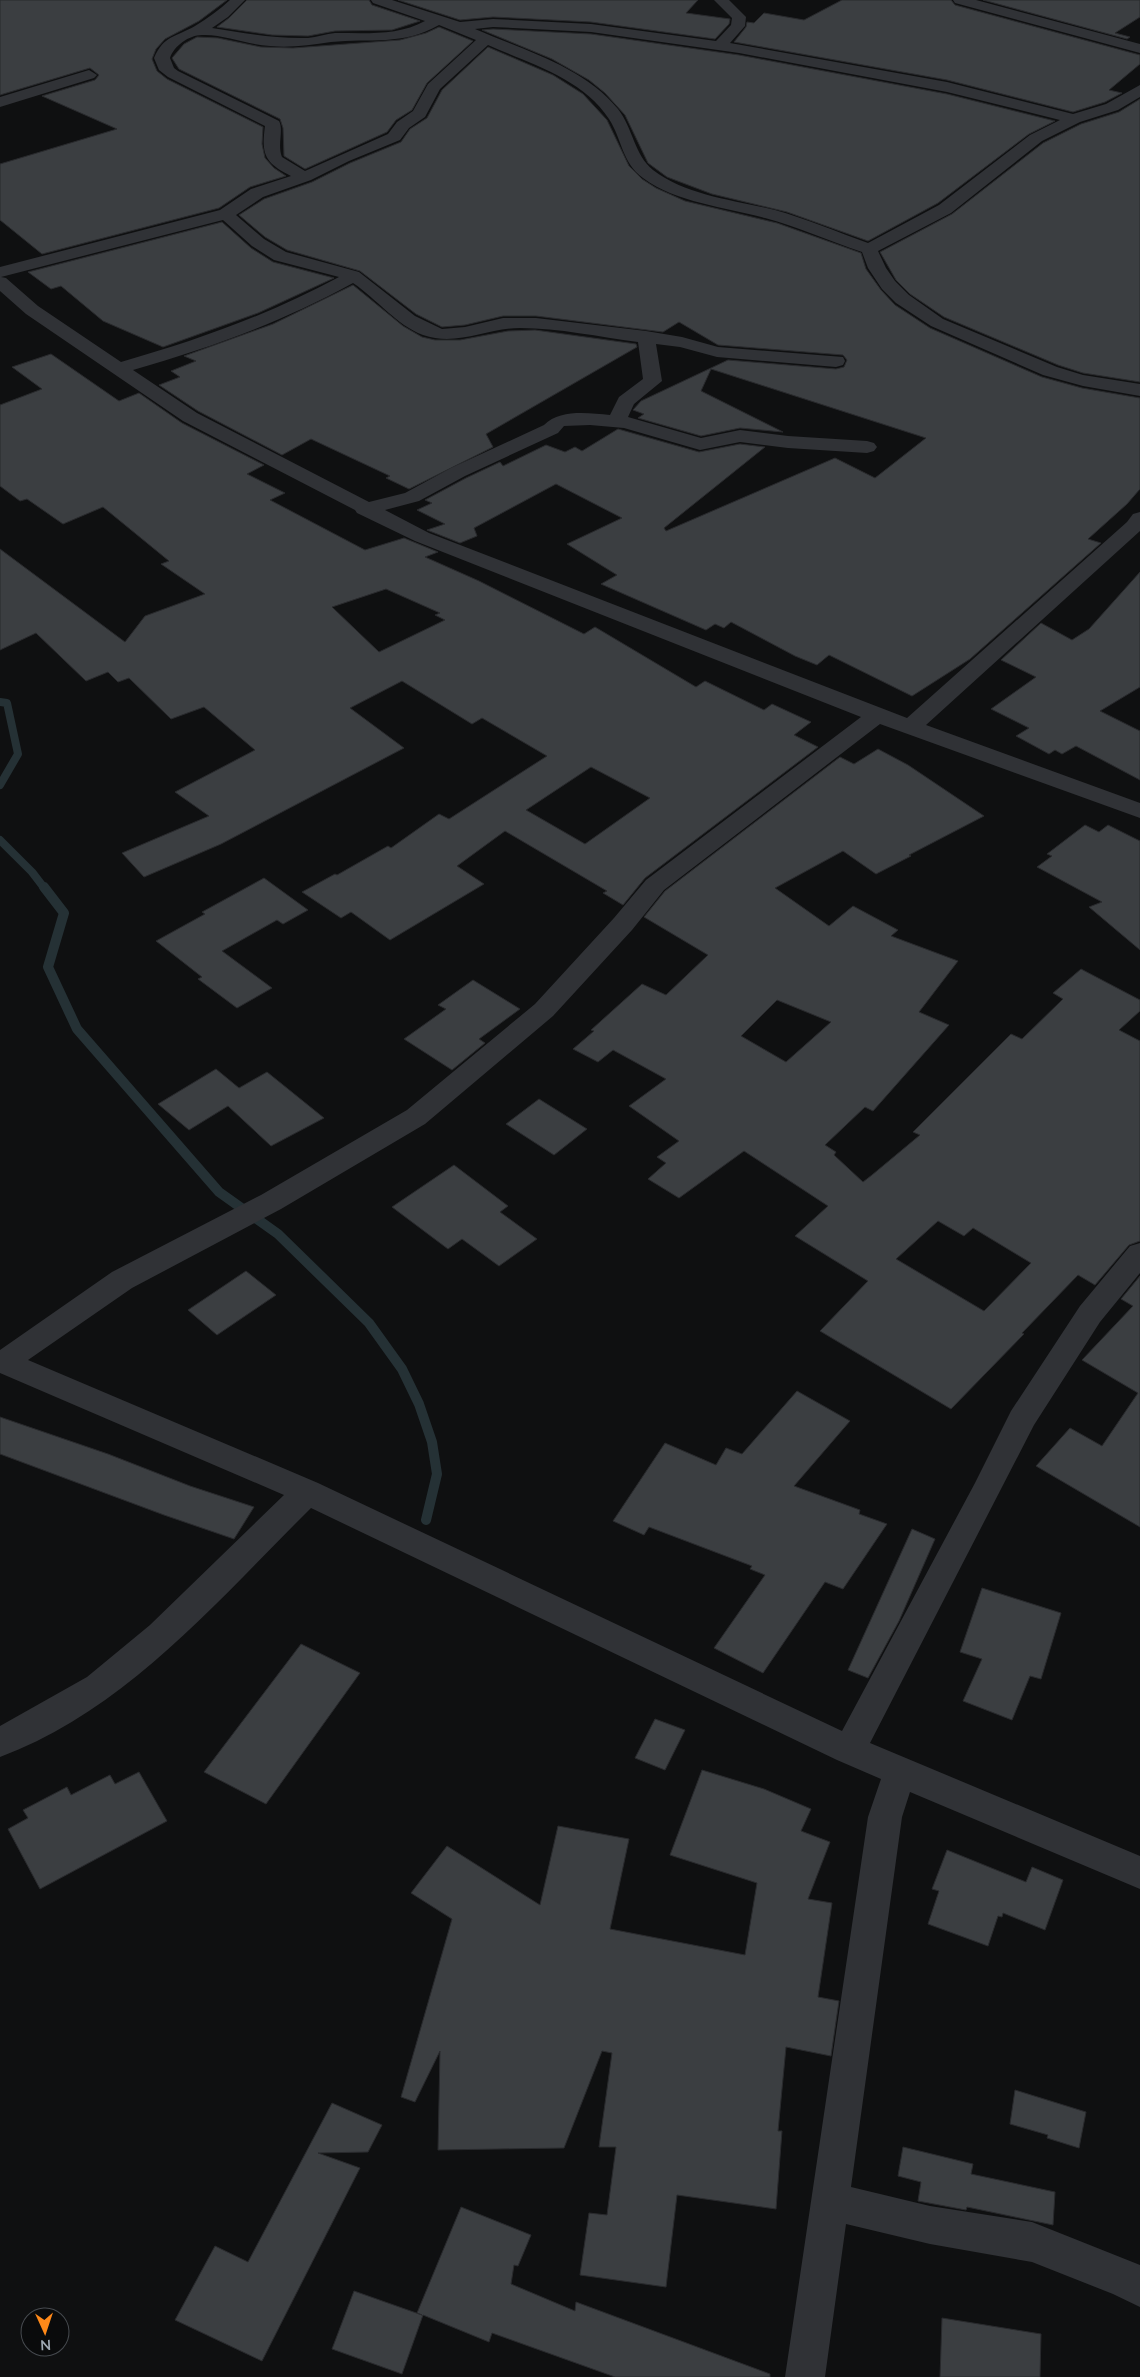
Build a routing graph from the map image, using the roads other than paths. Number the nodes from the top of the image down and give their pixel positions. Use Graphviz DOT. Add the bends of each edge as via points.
graph roads {
  1 [pos="238,0"];
  2 [pos="378,0"];
  3 [pos="721,0"];
  4 [pos="960,0"];
  5 [pos="437,20"];
  6 [pos="456,26"];
  7 [pos="199,30"];
  8 [pos="486,38"];
  9 [pos="719,47"];
  10 [pos="1140,49"];
  11 [pos="89,75"];
  12 [pos="1140,90"];
  13 [pos="0,102"];
  14 [pos="1074,119"];
  15 [pos="305,177"];
  16 [pos="226,214"];
  17 [pos="869,249"];
  18 [pos="0,272"];
  19 [pos="353,276"];
  20 [pos="0,282"];
  21 [pos="646,336"];
  22 [pos="836,361"];
  23 [pos="119,368"];
  24 [pos="1140,390"];
  25 [pos="616,421"];
  26 [pos="867,448"];
  27 [pos="364,509"];
  28 [pos="1140,518"];
  29 [pos="877,715"];
  30 [pos="910,728"];
  31 [pos="1140,812"];
  32 [pos="1140,1253"];
  33 [pos="2,1362"];
  34 [pos="307,1492"];
  35 [pos="0,1742"];
  36 [pos="849,1750"];
  37 [pos="900,1772"];
  38 [pos="1140,1874"];
  39 [pos="831,2201"];
  40 [pos="1140,2287"];
  41 [pos="805,2377"];
  1 -- 7 [label="street"];
  2 -- 5 [label="street"];
  3 -- 9 [label="street" via="739,17 738,26"];
  4 -- 10 [label="street"];
  5 -- 6 [label="street"];
  5 -- 7 [label="street" via="418,32 310,42 269,42"];
  6 -- 8 [label="street"];
  6 -- 9 [label="street" via="493,23 591,28"];
  7 -- 15 [label="street" via="166,48 162,58 167,70 273,124 271,155 278,164"];
  8 -- 15 [label="street" via="433,87 419,114 403,125 394,137"];
  8 -- 17 [label="street" via="573,77 589,88 618,120 631,158 662,182 680,190 783,218"];
  9 -- 14 [label="street" via="947,87"];
  11 -- 13 [label="street"];
  12 -- 14 [label="street" via="1100,112"];
  14 -- 17 [label="street" via="1036,138 945,209"];
  15 -- 16 [label="street" via="257,193"];
  16 -- 18 [label="street"];
  16 -- 19 [label="street" via="246,234 280,256"];
  17 -- 24 [label="street" via="873,262 893,290 944,328 1052,371"];
  19 -- 21 [label="street" via="422,329 440,333 472,333 496,324 518,322"];
  19 -- 23 [label="street" via="263,320 211,340"];
  20 -- 23 [label="street" via="32,310"];
  21 -- 22 [label="street" via="717,352"];
  21 -- 25 [label="street" via="653,381 626,401"];
  23 -- 27 [label="street" via="190,416"];
  25 -- 26 [label="street" via="700,444 740,436"];
  25 -- 27 [label="street" via="559,421 551,429 412,497"];
  27 -- 29 [label="street" via="422,537"];
  28 -- 30 [label="street"];
  29 -- 30 [label="street"];
  29 -- 33 [label="street" via="655,885 544,1010 416,1117 271,1202 122,1280"];
  30 -- 31 [label="street"];
  32 -- 36 [label="street" via="1090,1314 1022,1419"];
  33 -- 34 [label="street"];
  34 -- 35 [label="street" via="162,1635 99,1687"];
  34 -- 36 [label="street"];
  36 -- 37 [label="street"];
  37 -- 38 [label="street"];
  37 -- 39 [label="street" via="885,1817"];
  39 -- 40 [label="street" via="930,2225 1032,2242"];
  39 -- 41 [label="street"];
}
